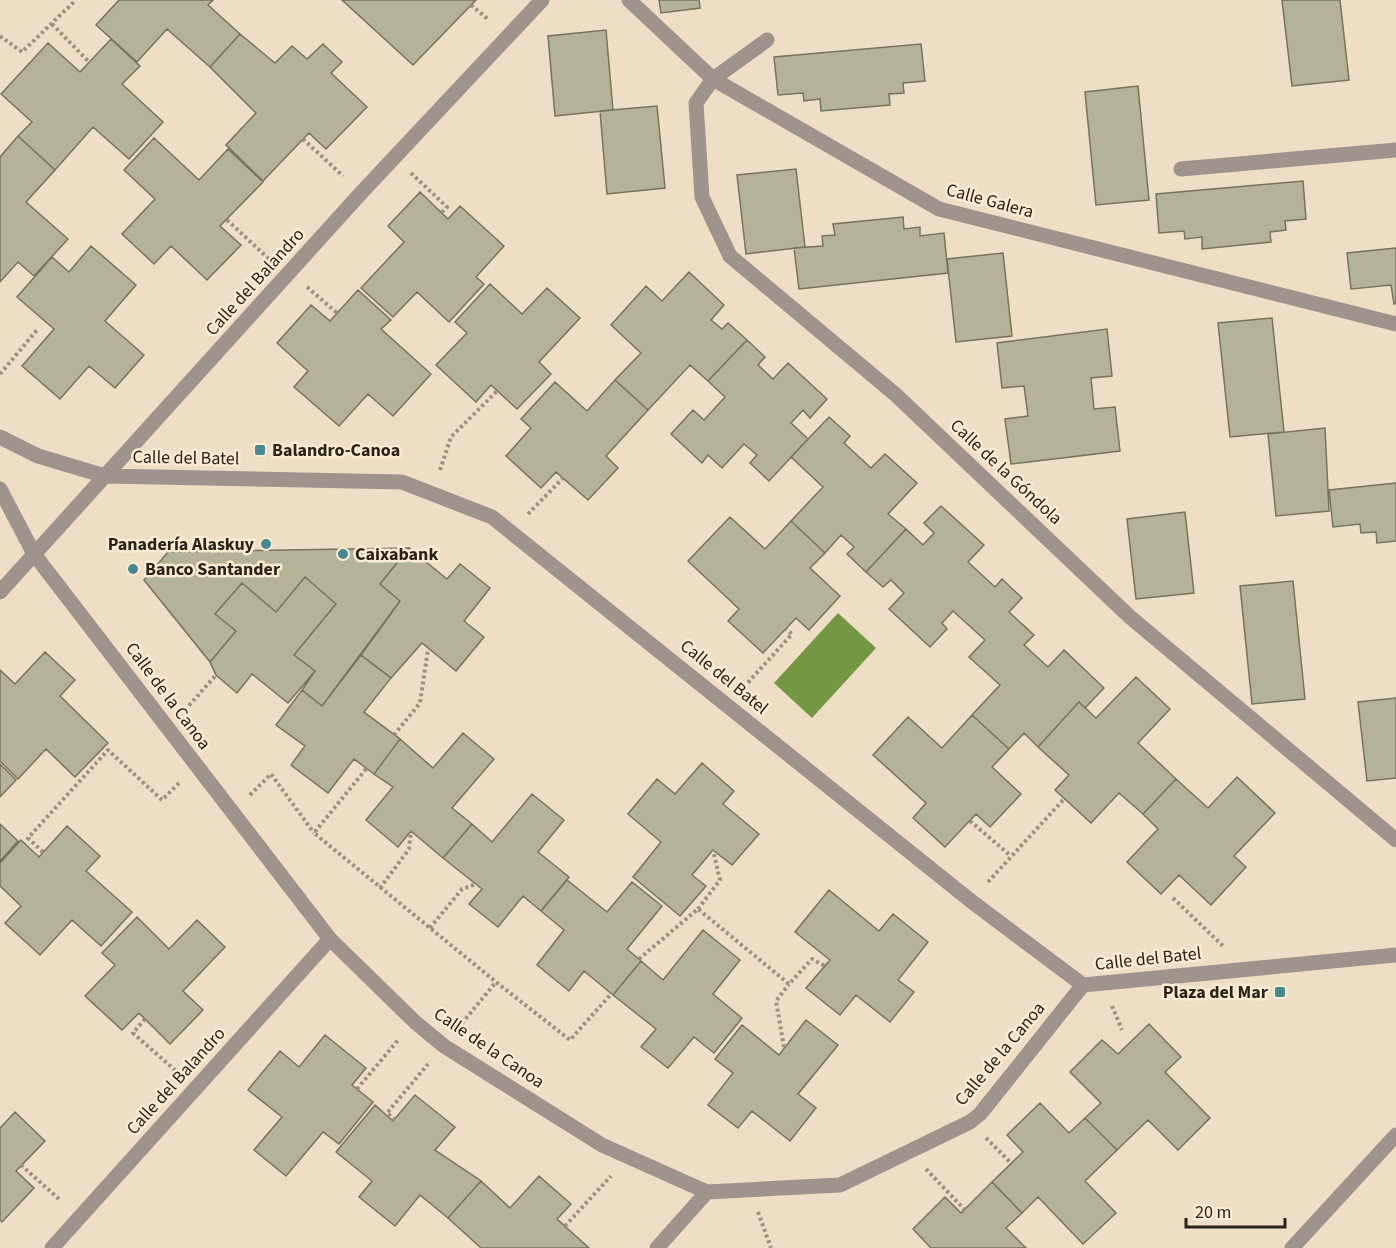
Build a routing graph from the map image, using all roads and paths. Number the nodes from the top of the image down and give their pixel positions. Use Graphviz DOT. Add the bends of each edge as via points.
graph roads {
  1 [pos="76,0"];
  2 [pos="542,0"];
  3 [pos="629,0"];
  4 [pos="52,24"];
  5 [pos="0,36"];
  6 [pos="767,40"];
  7 [pos="89,62"];
  8 [pos="712,79"];
  9 [pos="303,139"];
  10 [pos="1396,150"];
  11 [pos="394,158"];
  12 [pos="1181,169"];
  13 [pos="362,193"];
  14 [pos="441,213"];
  15 [pos="227,220"];
  16 [pos="289,274"];
  17 [pos="337,313"];
  18 [pos="1396,324"];
  19 [pos="37,330"];
  20 [pos="0,374"];
  21 [pos="497,391"];
  22 [pos="0,437"];
  23 [pos="105,476"];
  24 [pos="563,478"];
  25 [pos="0,489"];
  26 [pos="433,494"];
  27 [pos="511,532"];
  28 [pos="34,554"];
  29 [pos="0,592"];
  30 [pos="786,629"];
  31 [pos="428,648"];
  32 [pos="216,675"];
  33 [pos="727,705"];
  34 [pos="168,728"];
  35 [pos="394,735"];
  36 [pos="196,765"];
  37 [pos="366,769"];
  38 [pos="1064,799"];
  39 [pos="233,813"];
  40 [pos="970,821"];
  41 [pos="411,831"];
  42 [pos="314,833"];
  43 [pos="1396,840"];
  44 [pos="713,850"];
  45 [pos="43,852"];
  46 [pos="1011,856"];
  47 [pos="476,884"];
  48 [pos="380,888"];
  49 [pos="1173,898"];
  50 [pos="970,901"];
  51 [pos="698,909"];
  52 [pos="430,928"];
  53 [pos="330,939"];
  54 [pos="1396,955"];
  55 [pos="639,959"];
  56 [pos="825,966"];
  57 [pos="1248,969"];
  58 [pos="496,982"];
  59 [pos="789,984"];
  60 [pos="1083,985"];
  61 [pos="612,993"];
  62 [pos="145,1019"];
  63 [pos="415,1022"];
  64 [pos="444,1046"];
  65 [pos="784,1047"];
  66 [pos="196,1089"];
  67 [pos="357,1089"];
  68 [pos="395,1120"];
  69 [pos="970,1122"];
  70 [pos="1396,1135"];
  71 [pos="909,1152"];
  72 [pos="628,1157"];
  73 [pos="1011,1163"];
  74 [pos="21,1165"];
  75 [pos="750,1190"];
  76 [pos="708,1192"];
  77 [pos="964,1209"];
  78 [pos="79,1218"];
  79 [pos="565,1227"];
  80 [pos="52,1248"];
  81 [pos="657,1248"];
  82 [pos="771,1248"];
  83 [pos="1292,1248"];
  1 -- 4 [label="path"];
  2 -- 11 [label="street, Calle del Balandro"];
  3 -- 8 [label="street, Calle Galera"];
  4 -- 5 [label="path" via="22,52"];
  4 -- 7 [label="path"];
  6 -- 8 [label="street"];
  8 -- 18 [label="street, Calle Galera" via="939,209"];
  8 -- 43 [label="street, Calle de la Góndola" via="696,103 702,197 730,256 896,395 1130,616"];
  9 -- 13 [label="path"];
  10 -- 12 [label="street"];
  11 -- 13 [label="street, Calle del Balandro"];
  11 -- 14 [label="path" via="447,207"];
  13 -- 16 [label="street, Calle del Balandro"];
  15 -- 16 [label="path"];
  16 -- 17 [label="path"];
  16 -- 23 [label="street, Calle del Balandro"];
  19 -- 20 [label="path"];
  21 -- 26 [label="path" via="451,437"];
  22 -- 23 [label="street, Calle del Batel" via="38,456"];
  23 -- 26 [label="street, Calle del Batel" via="402,482"];
  23 -- 28 [label="street, Calle del Balandro"];
  24 -- 27 [label="path"];
  25 -- 28 [label="street, Calle de la Canoa"];
  26 -- 27 [label="street, Calle del Batel" via="492,517"];
  27 -- 33 [label="street, Calle del Batel"];
  28 -- 29 [label="street, Calle del Balandro"];
  28 -- 34 [label="street, Calle de la Canoa"];
  30 -- 33 [label="path" via="792,634"];
  31 -- 35 [label="path" via="420,703"];
  32 -- 34 [label="path"];
  33 -- 50 [label="street, Calle del Batel"];
  34 -- 36 [label="street, Calle de la Canoa"];
  36 -- 39 [label="street, Calle de la Canoa"];
  36 -- 45 [label="path" via="162,800 108,750 28,838"];
  37 -- 42 [label="path"];
  38 -- 46 [label="path"];
  39 -- 42 [label="path" via="271,774"];
  39 -- 53 [label="street, Calle de la Canoa"];
  40 -- 46 [label="path"];
  41 -- 48 [label="path" via="410,849"];
  42 -- 48 [label="path"];
  44 -- 51 [label="path" via="720,880"];
  46 -- 50 [label="path"];
  47 -- 52 [label="path" via="462,889"];
  48 -- 52 [label="path"];
  49 -- 57 [label="path"];
  50 -- 60 [label="street, Calle del Batel"];
  51 -- 55 [label="path"];
  51 -- 59 [label="path"];
  52 -- 58 [label="path"];
  53 -- 63 [label="street, Calle de la Canoa"];
  53 -- 66 [label="street, Calle del Balandro"];
  54 -- 57 [label="street, Calle del Batel"];
  56 -- 59 [label="path" via="812,959"];
  57 -- 60 [label="street, Calle del Batel"];
  58 -- 61 [label="path" via="570,1040"];
  58 -- 64 [label="path"];
  59 -- 65 [label="path" via="776,1001"];
  60 -- 69 [label="street, Calle de la Canoa"];
  62 -- 66 [label="path" via="133,1033"];
  63 -- 64 [label="street, Calle de la Canoa"];
  63 -- 67 [label="path"];
  64 -- 68 [label="path" via="387,1113"];
  64 -- 72 [label="street, Calle de la Canoa" via="602,1145"];
  66 -- 78 [label="street, Calle del Balandro"];
  69 -- 71 [label="street, Calle de la Canoa"];
  69 -- 73 [label="path"];
  70 -- 83 [label="street"];
  71 -- 75 [label="street, Calle de la Canoa" via="840,1185"];
  71 -- 77 [label="path"];
  72 -- 76 [label="street, Calle de la Canoa"];
  72 -- 79 [label="path"];
  74 -- 78 [label="path"];
  75 -- 76 [label="street, Calle de la Canoa"];
  75 -- 82 [label="path"];
  76 -- 81 [label="street"];
  78 -- 80 [label="street, Calle del Balandro"];
}
